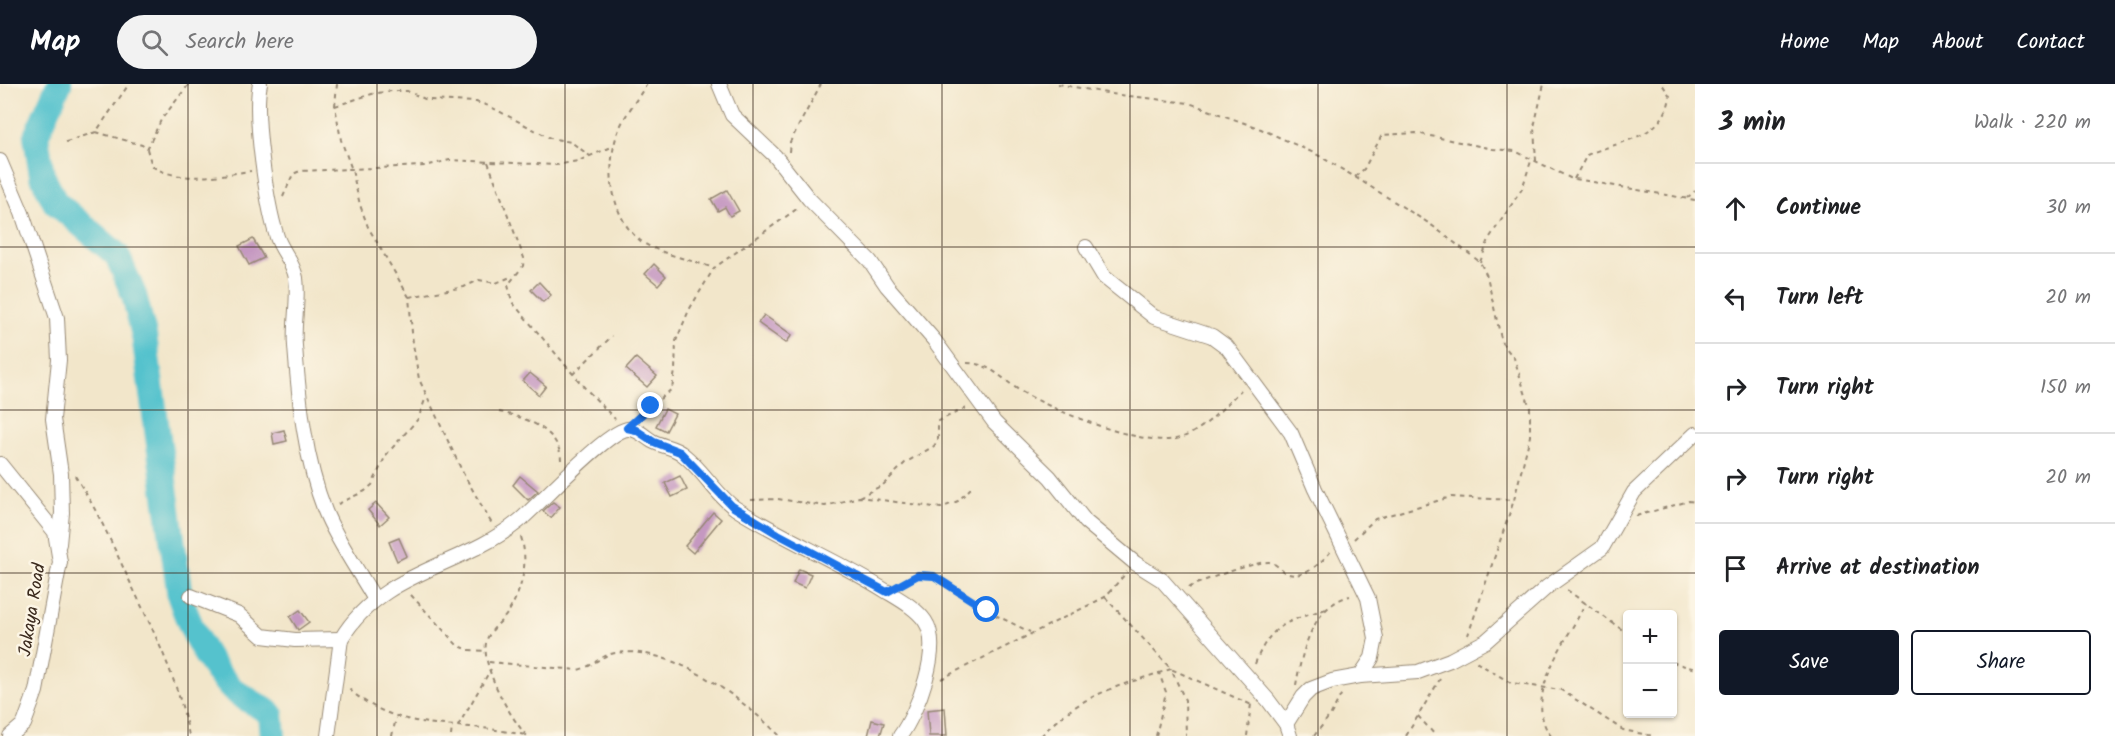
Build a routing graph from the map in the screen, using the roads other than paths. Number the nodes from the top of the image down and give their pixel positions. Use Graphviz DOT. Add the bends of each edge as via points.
graph roads {
  1 [pos="260,84"];
  2 [pos="719,84"];
  3 [pos="0,161"];
  4 [pos="1086,247"];
  5 [pos="1695,434"];
  6 [pos="0,464"];
  7 [pos="59,543"];
  8 [pos="191,596"];
  9 [pos="374,598"];
  10 [pos="341,639"];
  11 [pos="1355,677"];
  12 [pos="1285,725"];
  13 [pos="10,736"];
  14 [pos="328,736"];
  15 [pos="900,736"];
  1 -- 9 [label="street" via="261,132 273,219 277,239 290,258 296,279 295,344 314,477 325,510"];
  2 -- 12 [label="street" via="732,115 870,261 981,406 1054,481 1086,522 1162,580 1250,679"];
  3 -- 7 [label="street" via="57,318 59,360 53,419 61,474"];
  4 -- 11 [label="street" via="1104,277 1154,317 1212,336 1227,347 1292,433 1314,489 1368,598 1376,638 1372,658"];
  5 -- 11 [label="street" via="1634,492 1602,548 1486,641 1418,672"];
  6 -- 7 [label="street, Jakaya Road" via="55,532"];
  7 -- 13 [label="street, Jakaya Road" via="60,562 36,691 24,723"];
  8 -- 10 [label="street" via="239,615 262,636"];
  9 -- 10 [label="street"];
  9 -- 15 [label="street" via="517,523 602,442 627,428 636,430 680,452 732,506 887,592 926,622 931,639 925,687"];
  10 -- 14 [label="street"];
  11 -- 12 [label="street" via="1311,689"];
}
